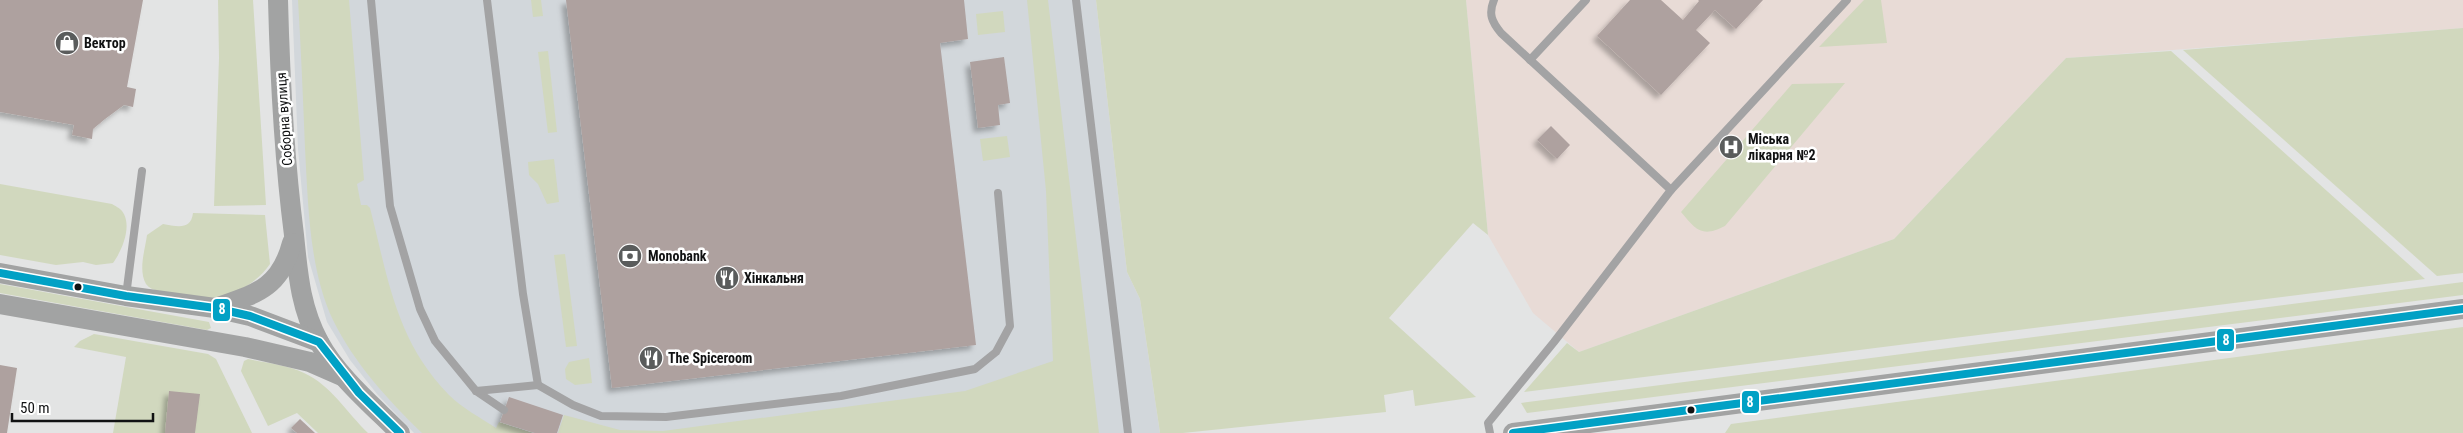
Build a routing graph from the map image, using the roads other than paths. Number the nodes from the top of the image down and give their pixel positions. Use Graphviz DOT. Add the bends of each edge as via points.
graph roads {
  1 [pos="278,0"];
  2 [pos="371,0"];
  3 [pos="487,0"];
  4 [pos="1076,0"];
  5 [pos="1494,0"];
  6 [pos="1586,0"];
  7 [pos="1844,2"];
  8 [pos="1530,60"];
  9 [pos="142,171"];
  10 [pos="1672,190"];
  11 [pos="998,193"];
  12 [pos="294,238"];
  13 [pos="0,273"];
  14 [pos="126,296"];
  15 [pos="0,304"];
  16 [pos="215,308"];
  17 [pos="2463,309"];
  18 [pos="319,342"];
  19 [pos="347,379"];
  20 [pos="538,385"];
  21 [pos="476,392"];
  22 [pos="504,410"];
  23 [pos="400,433"];
  24 [pos="1128,433"];
  25 [pos="1490,433"];
  26 [pos="1513,433"];
  1 -- 12 [label="street, Соборна вулиця" via="280,77"];
  2 -- 21 [label="lane" via="394,222 420,309 435,341"];
  3 -- 20 [label="lane" via="522,285"];
  4 -- 24 [label="lane"];
  5 -- 8 [label="lane" via="1490,10 1492,22"];
  6 -- 8 [label="lane"];
  7 -- 10 [label="lane"];
  8 -- 10 [label="lane"];
  9 -- 14 [label="lane"];
  10 -- 25 [label="lane" via="1488,422"];
  11 -- 20 [label="lane" via="1010,326 996,352 975,369 841,396 666,418 601,416 572,405"];
  12 -- 16 [label="street" via="287,262 269,286"];
  12 -- 18 [label="street, Соборна вулиця" via="300,294"];
  13 -- 14 [label="street"];
  14 -- 16 [label="street"];
  15 -- 19 [label="street" via="245,347 310,362"];
  16 -- 18 [label="street" via="250,316"];
  17 -- 26 [label="street"];
  18 -- 19 [label="street, Соборна вулиця"];
  19 -- 23 [label="street"];
  20 -- 21 [label="lane"];
  21 -- 22 [label="lane"];
}
